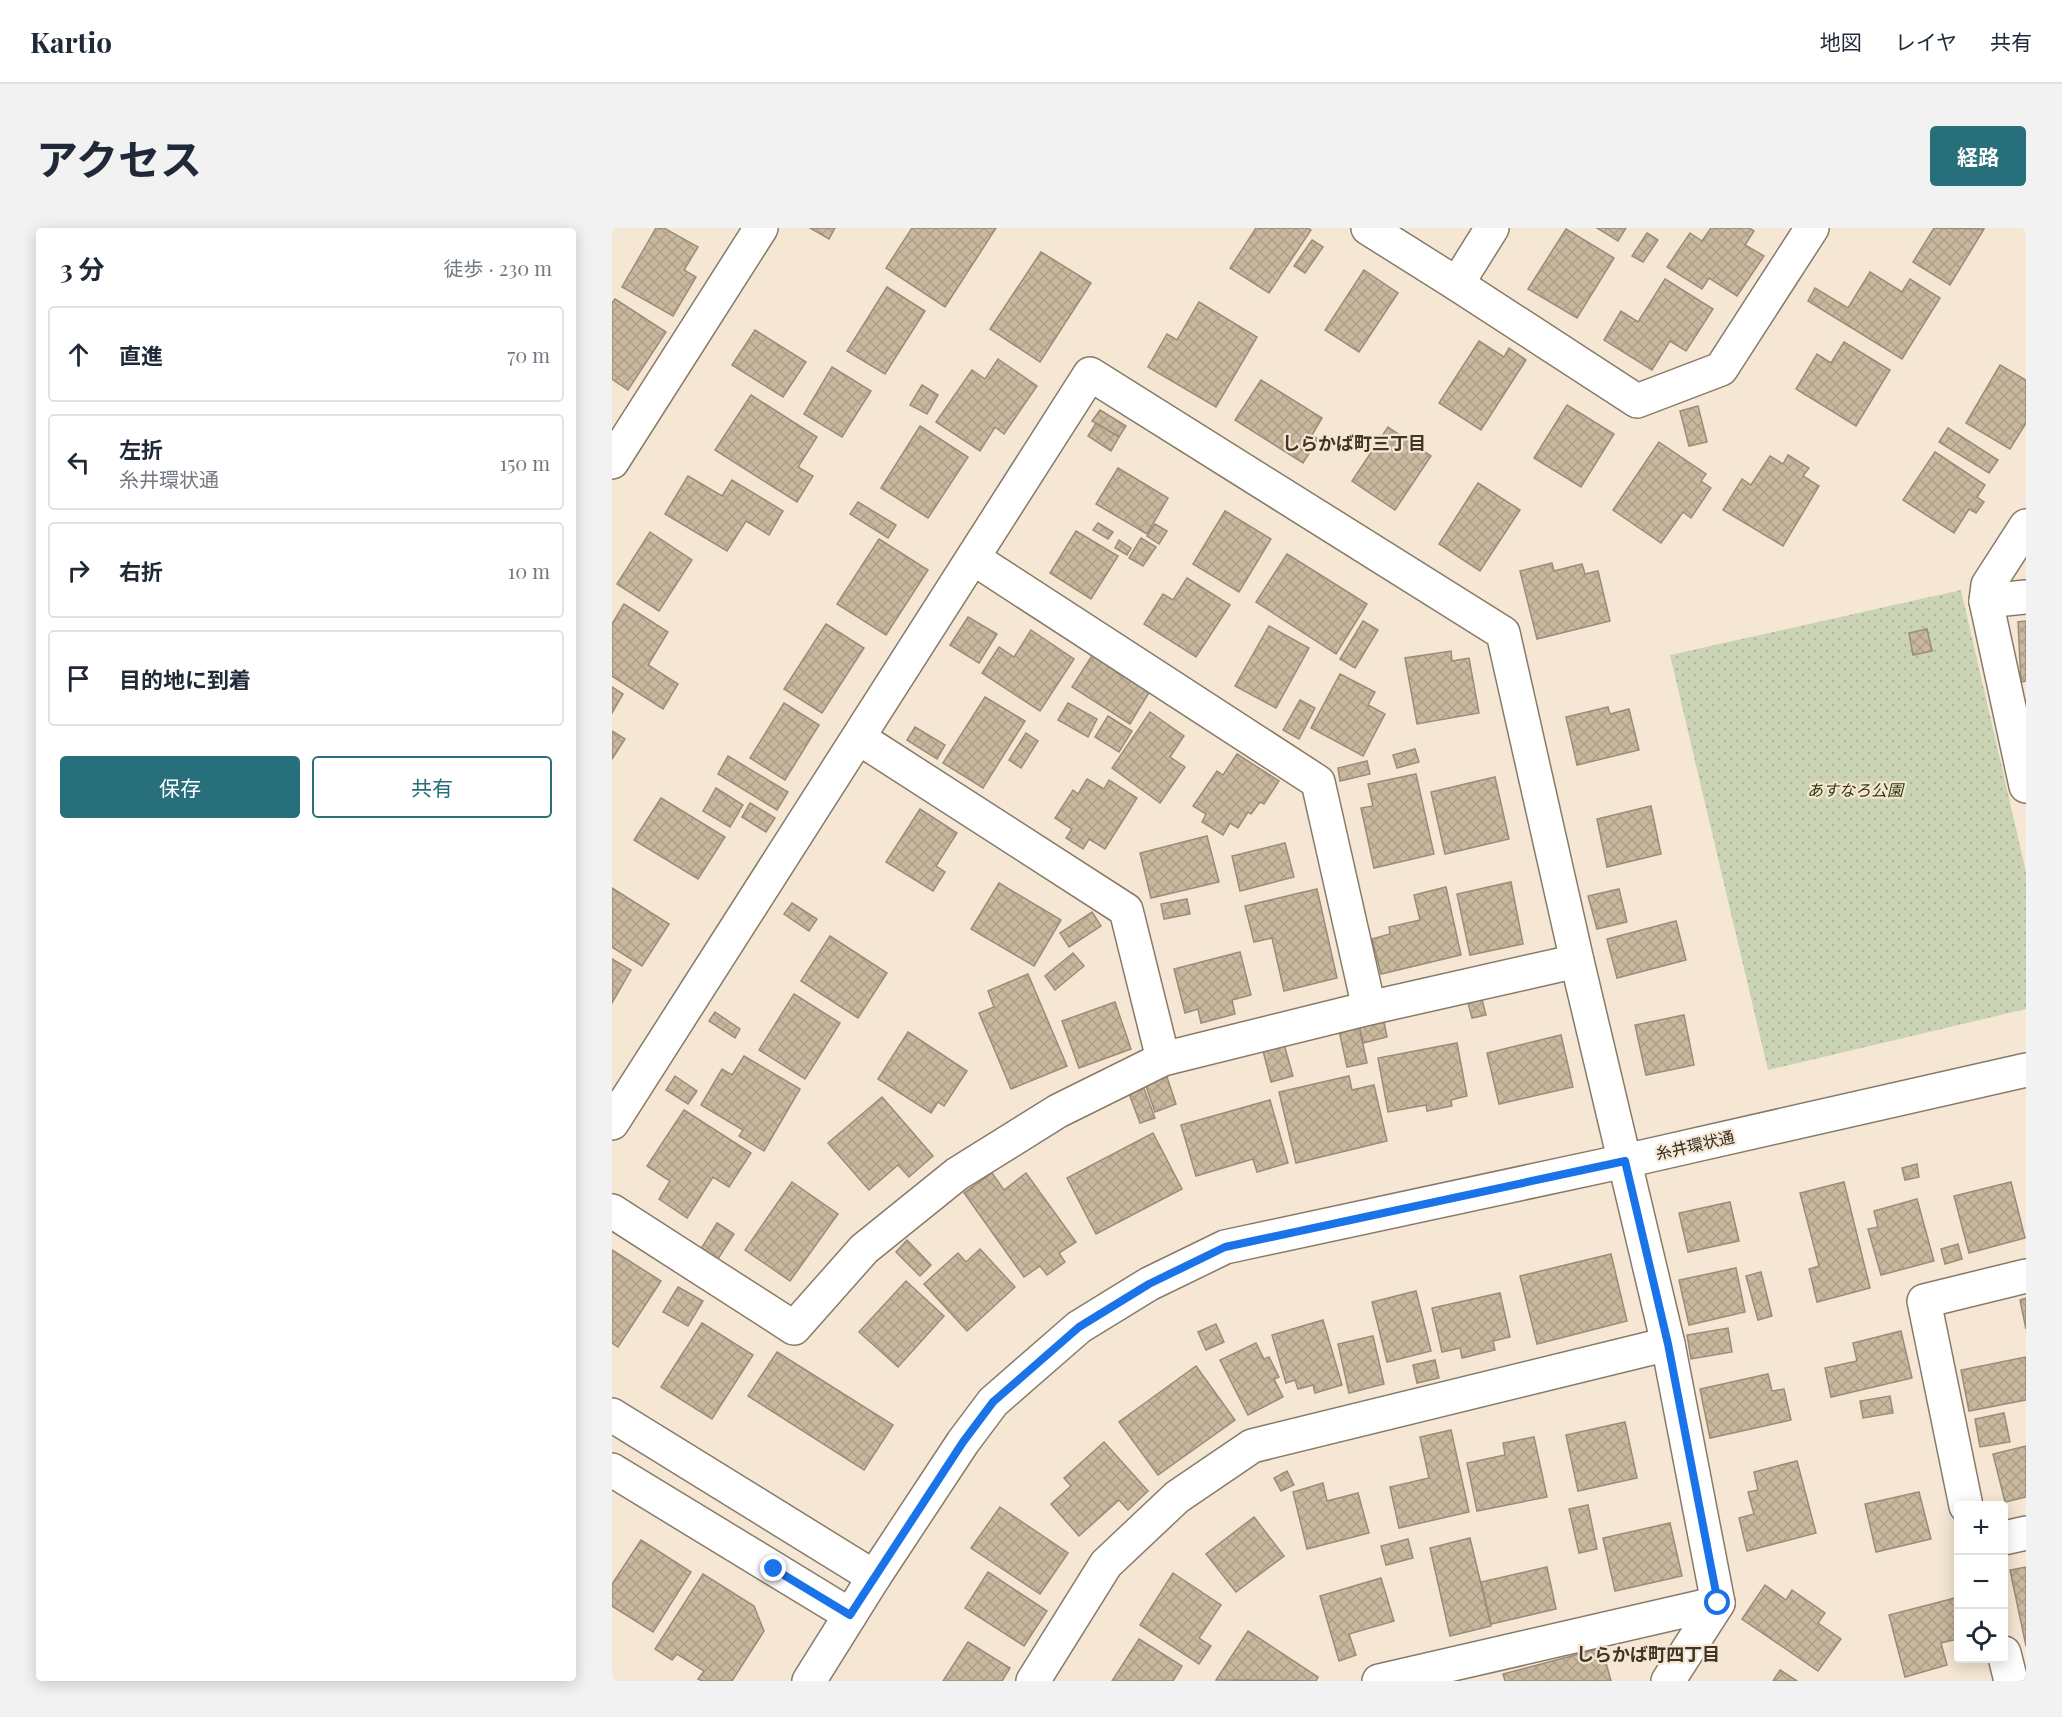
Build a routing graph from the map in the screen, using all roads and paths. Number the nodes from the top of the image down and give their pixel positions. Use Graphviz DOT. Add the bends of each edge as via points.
graph roads {
  1 [pos="760,228"];
  2 [pos="1368,228"];
  3 [pos="1492,228"];
  4 [pos="1812,228"];
  5 [pos="1457,284"];
  6 [pos="612,462"];
  7 [pos="2026,526"];
  8 [pos="973,558"];
  9 [pos="2026,597"];
  10 [pos="1986,601"];
  11 [pos="859,738"];
  12 [pos="2026,786"];
  13 [pos="1577,961"];
  14 [pos="1369,1008"];
  15 [pos="1163,1059"];
  16 [pos="2026,1070"];
  17 [pos="612,1123"];
  18 [pos="1625,1161"];
  19 [pos="612,1211"];
  20 [pos="2026,1276"];
  21 [pos="1668,1344"];
  22 [pos="612,1415"];
  23 [pos="612,1470"];
  24 [pos="1965,1501"];
  25 [pos="2026,1533"];
  26 [pos="2008,1537"];
  27 [pos="874,1577"];
  28 [pos="1718,1603"];
  29 [pos="850,1615"];
  30 [pos="2006,1663"];
  31 [pos="809,1681"];
  32 [pos="1033,1681"];
  33 [pos="1380,1681"];
  34 [pos="1668,1681"];
  35 [pos="2011,1681"];
  1 -- 6 [label="street"];
  2 -- 5 [label="street"];
  3 -- 5 [label="street"];
  4 -- 5 [label="street" via="1721,369 1637,401"];
  7 -- 10 [label="street" via="1988,585"];
  8 -- 11 [label="street"];
  8 -- 13 [label="street" via="1090,374 1503,633"];
  8 -- 14 [label="street" via="1318,782"];
  9 -- 10 [label="street"];
  10 -- 12 [label="street"];
  11 -- 15 [label="street" via="1126,910"];
  11 -- 17 [label="street"];
  13 -- 14 [label="street"];
  13 -- 18 [label="street"];
  14 -- 15 [label="street"];
  15 -- 19 [label="street" via="1058,1111 957,1174 864,1249 794,1328"];
  16 -- 18 [label="street, 糸井環状通"];
  18 -- 21 [label="street"];
  18 -- 27 [label="street, 糸井環状通" via="1225,1247 1149,1284 1079,1327 993,1402"];
  20 -- 24 [label="street" via="1924,1301"];
  21 -- 28 [label="street"];
  21 -- 32 [label="street" via="1252,1446 1178,1497 1106,1564"];
  22 -- 27 [label="street"];
  23 -- 29 [label="street"];
  25 -- 26 [label="street"];
  27 -- 29 [label="street, 糸井環状通"];
  28 -- 33 [label="street"];
  28 -- 34 [label="street"];
  29 -- 31 [label="street, 糸井環状通"];
  30 -- 35 [label="street"];
}
